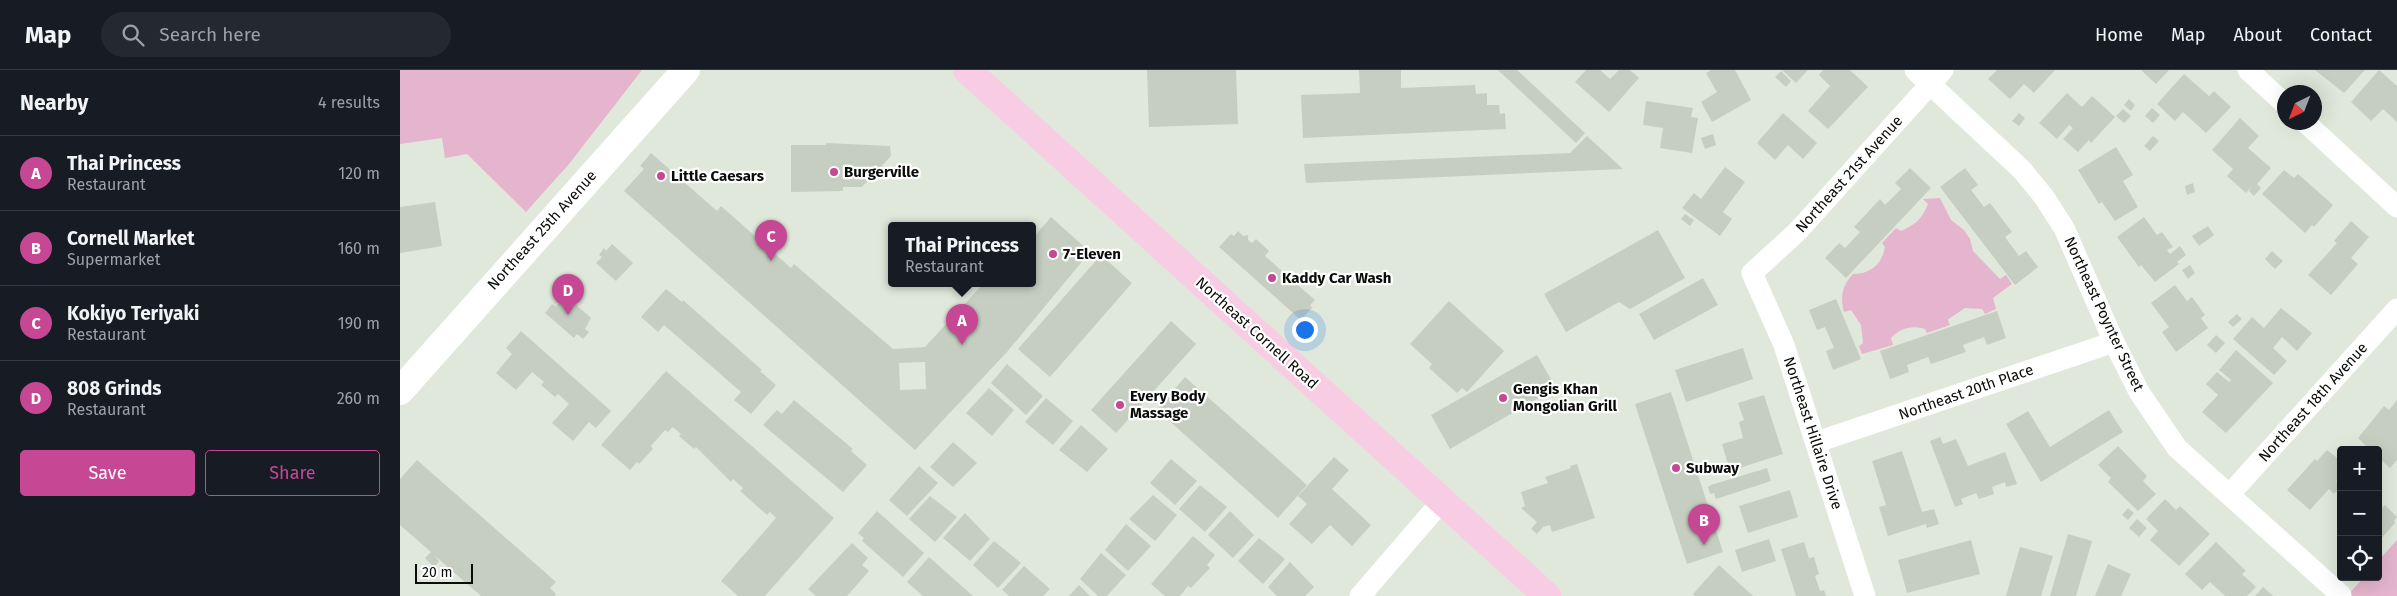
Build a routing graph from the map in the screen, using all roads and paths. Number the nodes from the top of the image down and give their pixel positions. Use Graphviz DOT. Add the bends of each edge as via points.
graph roads {
  1 [pos="686,70"];
  2 [pos="967,70"];
  3 [pos="2248,70"];
  4 [pos="1929,75"];
  5 [pos="2277,97"];
  6 [pos="2314,130"];
  7 [pos="2397,207"];
  8 [pos="1752,273"];
  9 [pos="2397,309"];
  10 [pos="2114,342"];
  11 [pos="400,391"];
  12 [pos="1817,442"];
  13 [pos="2230,495"];
  14 [pos="1442,501"];
  15 [pos="2341,595"];
  16 [pos="1360,596"];
  17 [pos="1548,596"];
  18 [pos="1865,596"];
  1 -- 11 [label="main road, Northeast 25th Avenue"];
  2 -- 14 [label="highway, Northeast Cornell Road"];
  3 -- 5 [label="street"];
  4 -- 8 [label="street, Northeast 21st Avenue" via="1797,232"];
  4 -- 10 [label="street, Northeast Poynter Street" via="2022,170 2044,197 2064,228"];
  6 -- 7 [label="street"];
  8 -- 12 [label="street, Northeast Hillaire Drive" via="1784,345"];
  9 -- 13 [label="street, Northeast 18th Avenue"];
  10 -- 12 [label="street, Northeast 20th Place"];
  10 -- 13 [label="street, Northeast Poynter Street" via="2139,392 2177,448"];
  12 -- 18 [label="street, Northeast Hillaire Drive"];
  13 -- 15 [label="street, Northeast Poynter Street"];
  14 -- 16 [label="street"];
  14 -- 17 [label="highway, Northeast Cornell Road"];
}
